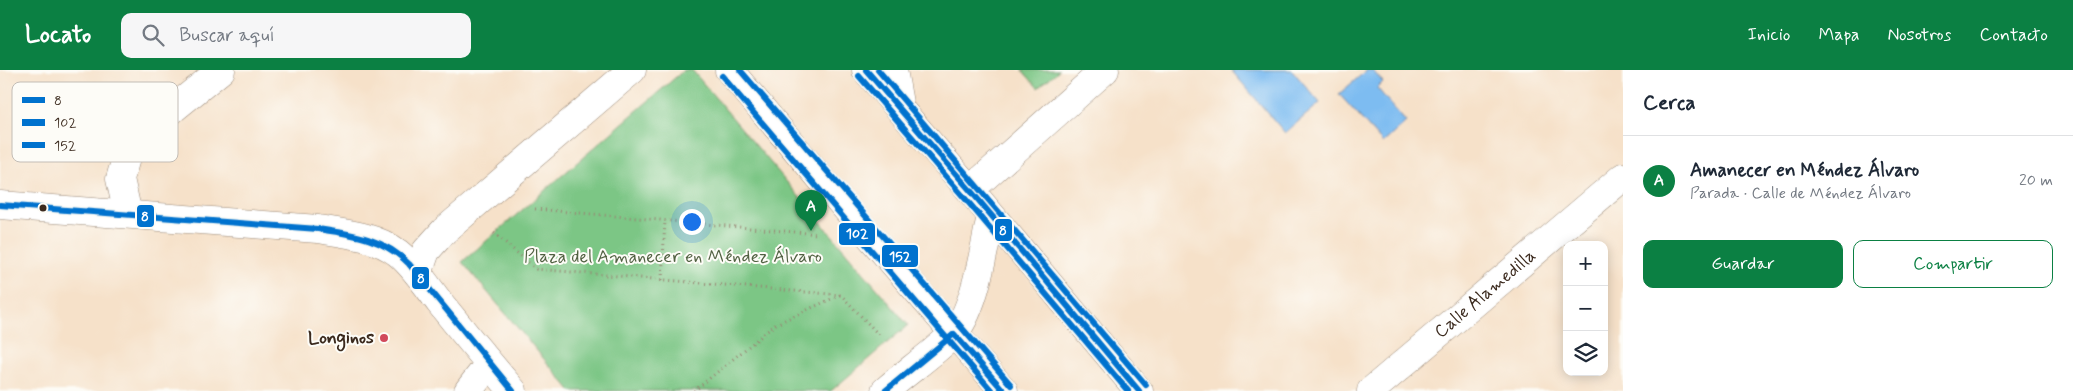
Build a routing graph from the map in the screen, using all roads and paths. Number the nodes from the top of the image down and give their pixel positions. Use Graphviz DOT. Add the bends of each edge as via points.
graph roads {
  1 [pos="221,70"];
  2 [pos="632,70"];
  3 [pos="730,70"];
  4 [pos="866,70"];
  5 [pos="893,70"];
  6 [pos="1105,70"];
  7 [pos="178,105"];
  8 [pos="900,109"];
  9 [pos="125,162"];
  10 [pos="1623,177"];
  11 [pos="970,190"];
  12 [pos="0,205"];
  13 [pos="468,210"];
  14 [pos="535,210"];
  15 [pos="128,214"];
  16 [pos="991,216"];
  17 [pos="665,220"];
  18 [pos="818,234"];
  19 [pos="418,274"];
  20 [pos="662,280"];
  21 [pos="841,295"];
  22 [pos="954,334"];
  23 [pos="879,335"];
  24 [pos="489,364"];
  25 [pos="468,391"];
  26 [pos="513,391"];
  27 [pos="576,391"];
  28 [pos="580,391"];
  29 [pos="694,391"];
  30 [pos="885,391"];
  31 [pos="1004,391"];
  32 [pos="1139,391"];
  33 [pos="1370,391"];
  1 -- 7 [label="main road"];
  2 -- 13 [label="main road"];
  3 -- 22 [label="main road"];
  4 -- 8 [label="main road"];
  5 -- 8 [label="main road"];
  6 -- 11 [label="main road"];
  8 -- 11 [label="main road"];
  9 -- 15 [label="main road" via="120,179"];
  10 -- 33 [label="main road, Calle Alamedilla"];
  11 -- 16 [label="main road"];
  12 -- 15 [label="main road"];
  13 -- 19 [label="main road" via="426,251"];
  13 -- 20 [label="path" via="536,269"];
  14 -- 17 [label="path"];
  15 -- 19 [label="main road" via="340,233 383,245 398,253"];
  16 -- 22 [label="main road" via="977,281"];
  16 -- 32 [label="main road"];
  17 -- 18 [label="path"];
  17 -- 20 [label="path"];
  19 -- 24 [label="main road"];
  20 -- 21 [label="path"];
  21 -- 23 [label="path"];
  21 -- 29 [label="path" via="776,324"];
  22 -- 30 [label="main road"];
  22 -- 31 [label="main road"];
  24 -- 25 [label="main road"];
  24 -- 26 [label="main road"];
  27 -- 28 [label="path"];
}
